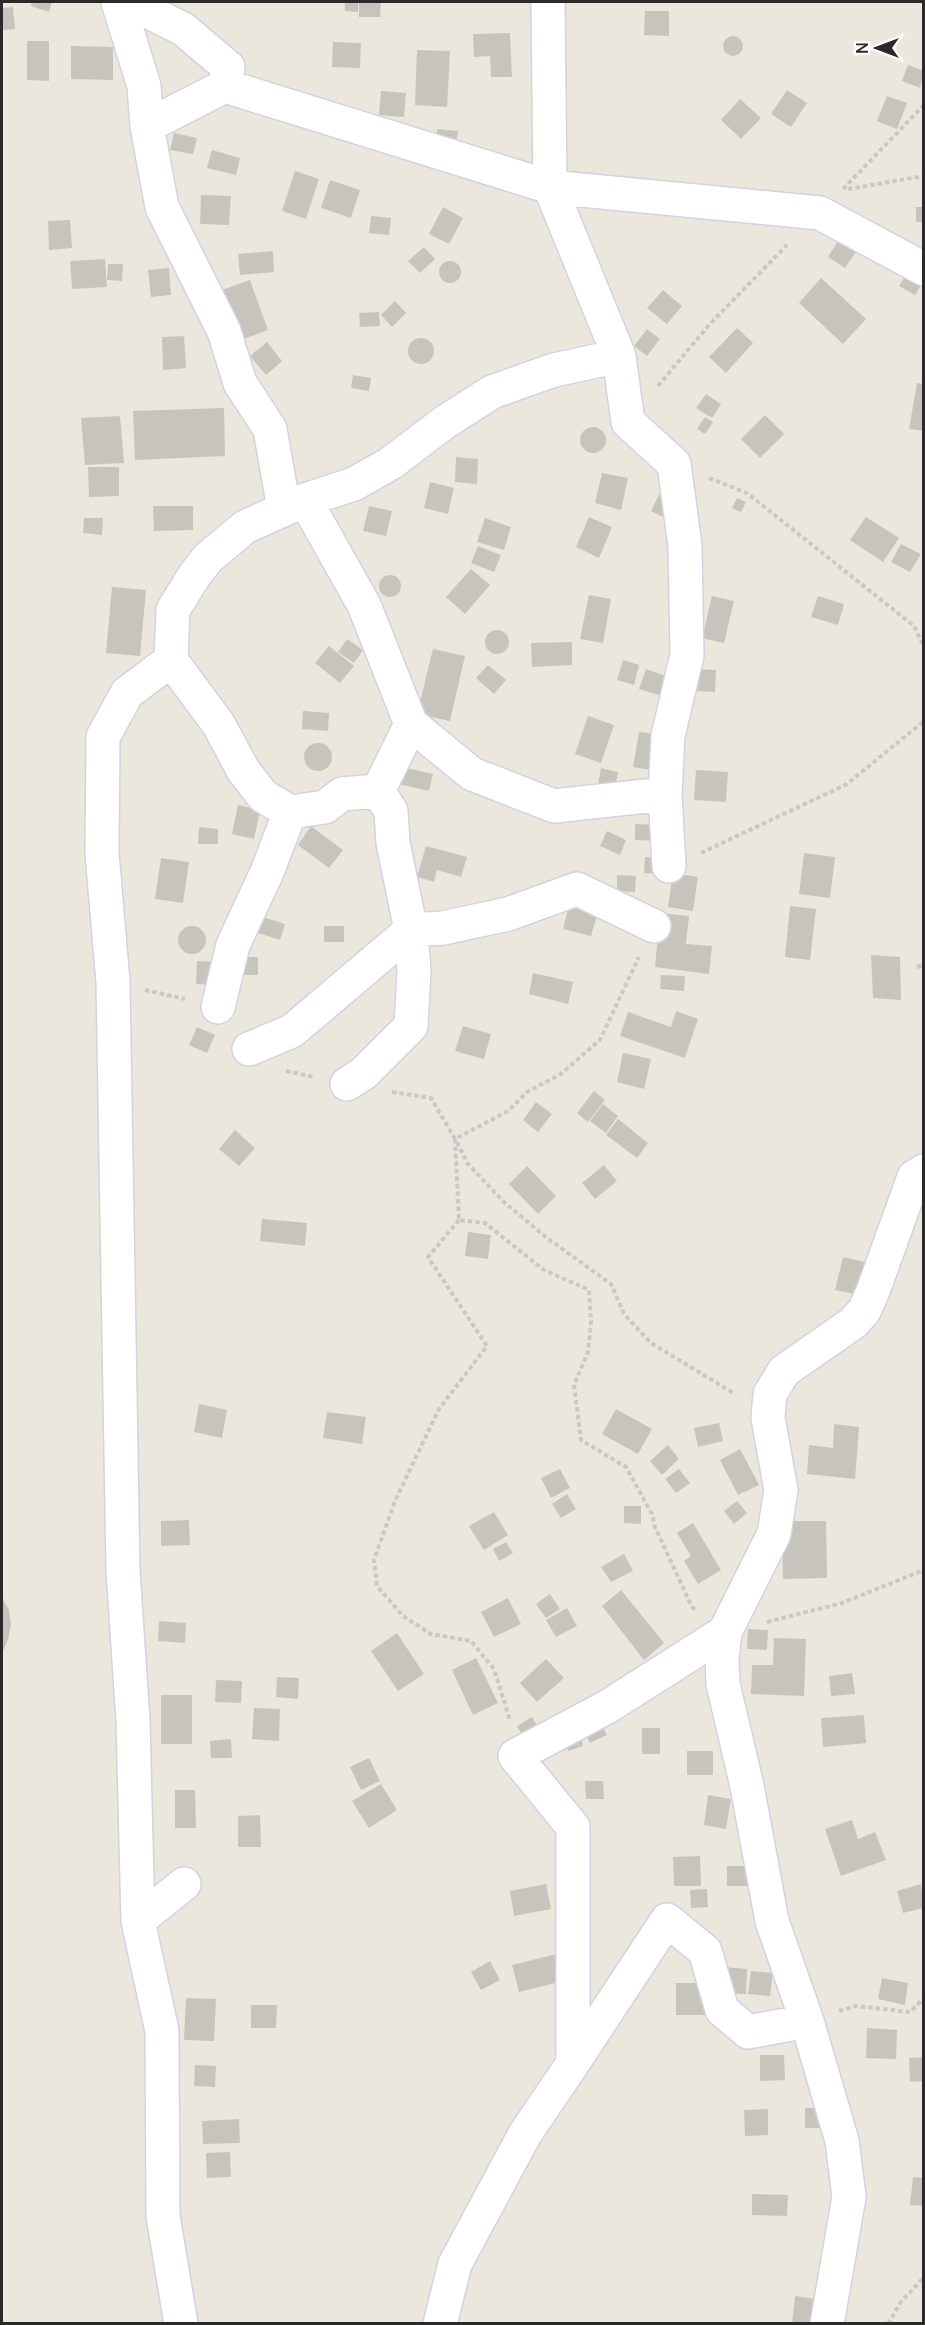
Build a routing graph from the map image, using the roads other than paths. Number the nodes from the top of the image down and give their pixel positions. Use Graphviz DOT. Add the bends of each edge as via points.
graph roads {
  1 [pos="118,2"];
  2 [pos="129,2"];
  3 [pos="548,2"];
  4 [pos="225,86"];
  5 [pos="147,126"];
  6 [pos="550,187"];
  7 [pos="924,269"];
  8 [pos="619,356"];
  9 [pos="294,504"];
  10 [pos="171,660"];
  11 [pos="411,724"];
  12 [pos="378,791"];
  13 [pos="665,794"];
  14 [pos="290,812"];
  15 [pos="669,866"];
  16 [pos="654,926"];
  17 [pos="411,930"];
  18 [pos="218,1007"];
  19 [pos="249,1049"];
  20 [pos="347,1084"];
  21 [pos="924,1171"];
  22 [pos="725,1632"];
  23 [pos="184,1884"];
  24 [pos="138,1921"];
  25 [pos="578,1971"];
  26 [pos="807,2022"];
  27 [pos="573,2063"];
  28 [pos="181,2324"];
  29 [pos="440,2324"];
  30 [pos="827,2324"];
  1 -- 5 [label="street" via="144,86"];
  2 -- 4 [label="street" via="183,29 228,67"];
  3 -- 6 [label="street"];
  4 -- 5 [label="street"];
  4 -- 6 [label="street"];
  5 -- 9 [label="street" via="162,207 224,331 240,383 270,429"];
  6 -- 7 [label="street" via="819,213"];
  6 -- 8 [label="street"];
  8 -- 9 [label="street" via="554,370 492,392 354,484"];
  8 -- 13 [label="street" via="627,422 674,464 685,546 687,655 668,736"];
  9 -- 10 [label="street" via="245,527 208,558 173,610"];
  9 -- 11 [label="street" via="364,605"];
  10 -- 14 [label="street" via="219,725 243,770 263,796"];
  10 -- 24 [label="street" via="127,693 104,737 102,854 112,982 123,1571 133,1721"];
  11 -- 12 [label="street"];
  11 -- 13 [label="street" via="472,774 554,806"];
  12 -- 14 [label="street" via="342,794 325,807"];
  12 -- 17 [label="street" via="392,811 393,843"];
  13 -- 15 [label="street"];
  14 -- 18 [label="street" via="233,945"];
  16 -- 17 [label="street" via="577,889 508,914 443,928"];
  17 -- 19 [label="street" via="292,1031"];
  17 -- 20 [label="street" via="411,1026 364,1073"];
  21 -- 22 [label="street" via="914,1178 864,1311 784,1371 770,1394 768,1418 781,1490 774,1534"];
  22 -- 26 [label="street" via="723,1684 747,1786 771,1921"];
  22 -- 27 [label="street" via="607,1707 515,1756 573,1827"];
  23 -- 24 [label="street"];
  24 -- 28 [label="street" via="162,2031 163,2216"];
  25 -- 27 [label="street" via="584,2007 582,2038"];
  26 -- 27 [label="street" via="748,2032 722,2010 705,1951 667,1920"];
  26 -- 30 [label="street" via="842,2141 849,2197"];
  27 -- 29 [label="street" via="525,2134 455,2264"];
}
